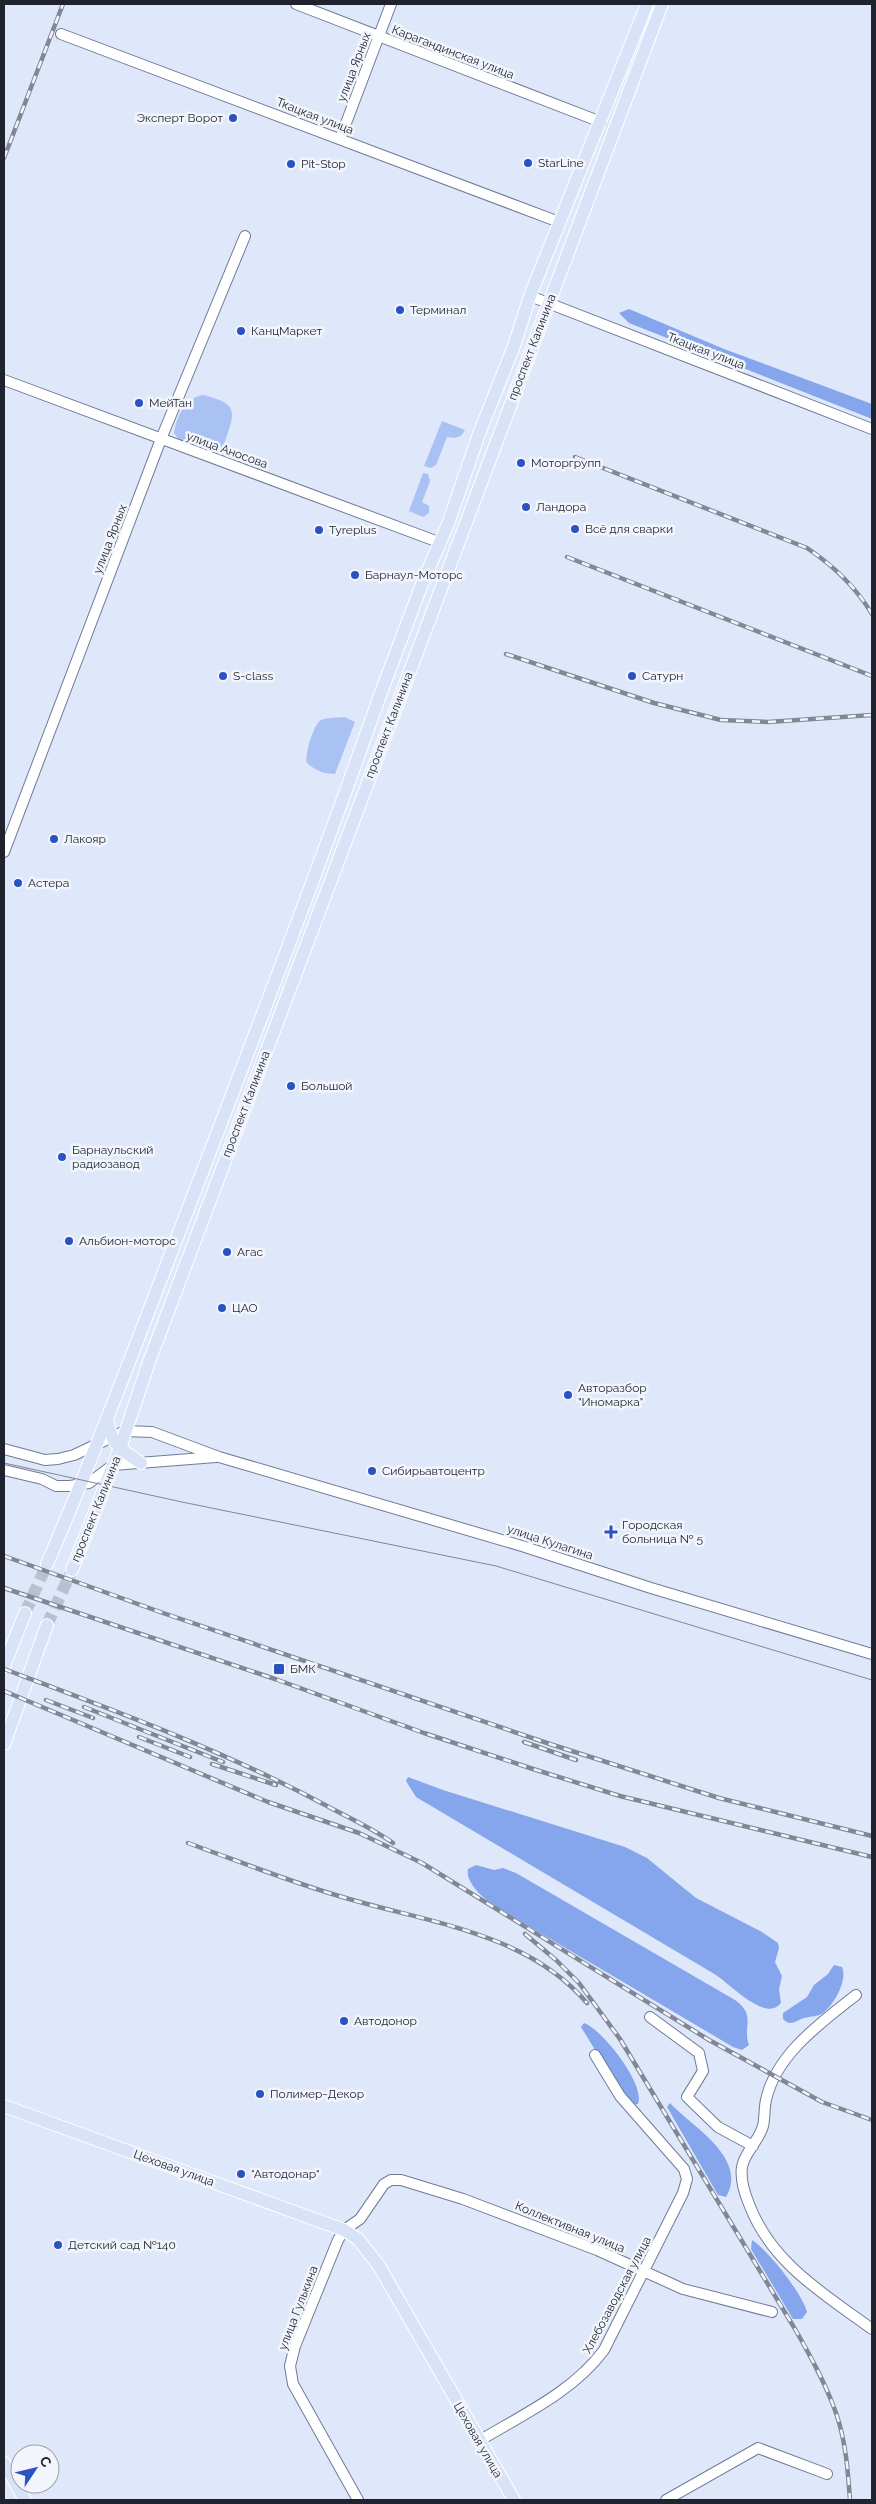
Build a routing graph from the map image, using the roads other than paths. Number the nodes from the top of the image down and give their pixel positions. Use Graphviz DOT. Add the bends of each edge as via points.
graph roads {
  1 [pos="296,4"];
  2 [pos="391,4"];
  3 [pos="647,4"];
  4 [pos="662,4"];
  5 [pos="61,34"];
  6 [pos="379,37"];
  7 [pos="601,122"];
  8 [pos="340,139"];
  9 [pos="559,222"];
  10 [pos="575,230"];
  11 [pos="245,236"];
  12 [pos="530,296"];
  13 [pos="549,304"];
  14 [pos="4,380"];
  15 [pos="872,429"];
  16 [pos="161,439"];
  17 [pos="441,543"];
  18 [pos="455,549"];
  19 [pos="4,852"];
  20 [pos="107,1418"];
  21 [pos="125,1431"];
  22 [pos="110,1438"];
  23 [pos="96,1445"];
  24 [pos="120,1448"];
  25 [pos="4,1449"];
  26 [pos="219,1457"];
  27 [pos="140,1463"];
  28 [pos="113,1465"];
  29 [pos="4,1470"];
  30 [pos="83,1480"];
  31 [pos="47,1564"];
  32 [pos="72,1570"];
  33 [pos="25,1613"];
  34 [pos="47,1625"];
  35 [pos="872,1654"];
  36 [pos="4,1666"];
  37 [pos="4,1744"];
  38 [pos="856,1995"];
  39 [pos="650,2017"];
  40 [pos="595,2055"];
  41 [pos="4,2106"];
  42 [pos="753,2146"];
  43 [pos="344,2230"];
  44 [pos="645,2272"];
  45 [pos="772,2312"];
  46 [pos="872,2329"];
  47 [pos="479,2441"];
  48 [pos="4,2463"];
  49 [pos="827,2474"];
  50 [pos="25,2500"];
  51 [pos="358,2500"];
  52 [pos="514,2500"];
  53 [pos="666,2500"];
  1 -- 6 [label="street, Карагандинская улица"];
  2 -- 6 [label="street, улица Ярных"];
  3 -- 7 [label="main road, проспект Калинина"];
  4 -- 10 [label="main road, проспект Калинина"];
  5 -- 8 [label="street, Ткацкая улица"];
  6 -- 7 [label="street, Карагандинская улица"];
  6 -- 8 [label="street, улица Ярных"];
  7 -- 9 [label="main road, проспект Калинина"];
  8 -- 9 [label="street, Ткацкая улица"];
  9 -- 10 [label="main road"];
  9 -- 12 [label="main road, проспект Калинина"];
  10 -- 13 [label="main road, проспект Калинина"];
  11 -- 16 [label="street, улица Ярных"];
  12 -- 13 [label="street, Ткацкая улица"];
  12 -- 17 [label="main road, проспект Калинина"];
  13 -- 15 [label="street, Ткацкая улица"];
  13 -- 18 [label="main road, проспект Калинина"];
  14 -- 16 [label="street, улица Аносова"];
  16 -- 17 [label="street, улица Аносова"];
  16 -- 19 [label="street, улица Ярных"];
  17 -- 18 [label="main road"];
  17 -- 20 [label="main road, проспект Калинина" via="400,641 289,945"];
  18 -- 21 [label="main road, проспект Калинина"];
  20 -- 22 [label="main road, проспект Калинина"];
  20 -- 23 [label="main road, проспект Калинина"];
  21 -- 22 [label="street, улица Кулагина"];
  21 -- 24 [label="main road, проспект Калинина"];
  21 -- 26 [label="street, улица Кулагина" via="152,1432"];
  22 -- 23 [label="street, улица Кулагина"];
  22 -- 24 [label="main road, проспект Калинина"];
  23 -- 25 [label="street, улица Кулагина" via="74,1455 45,1460"];
  23 -- 30 [label="main road, проспект Калинина"];
  24 -- 27 [label="main road, проспект Калинина"];
  24 -- 28 [label="main road, проспект Калинина"];
  26 -- 27 [label="street, улица Кулагина"];
  26 -- 35 [label="street, улица Кулагина"];
  27 -- 28 [label="street, улица Кулагина"];
  28 -- 30 [label="street" via="90,1483"];
  28 -- 32 [label="main road, проспект Калинина"];
  29 -- 30 [label="street" via="42,1479 56,1486"];
  30 -- 31 [label="main road, проспект Калинина"];
  33 -- 36 [label="main road"];
  34 -- 37 [label="main road"];
  38 -- 42 [label="street" via="786,2060 774,2077 766,2099 762,2128"];
  39 -- 42 [label="street" via="698,2053 703,2071 687,2097 718,2127"];
  40 -- 44 [label="street, Хлебозаводская улица" via="620,2096 684,2169 683,2193"];
  41 -- 43 [label="main road, Цеховая улица"];
  42 -- 46 [label="street" via="742,2166 743,2189 754,2219 794,2272"];
  43 -- 44 [label="street, Коллективная улица" via="360,2219 384,2184 401,2180 501,2213"];
  43 -- 47 [label="main road, Цеховая улица" via="358,2239 379,2266"];
  43 -- 51 [label="street, улица Гулькина" via="295,2346 290,2366 293,2384"];
  44 -- 45 [label="street, Коллективная улица" via="682,2289"];
  44 -- 47 [label="street, Хлебозаводская улица" via="593,2365 556,2396"];
  47 -- 52 [label="main road, Цеховая улица"];
  48 -- 50 [label="main road"];
  49 -- 53 [label="street" via="758,2448"];
}
